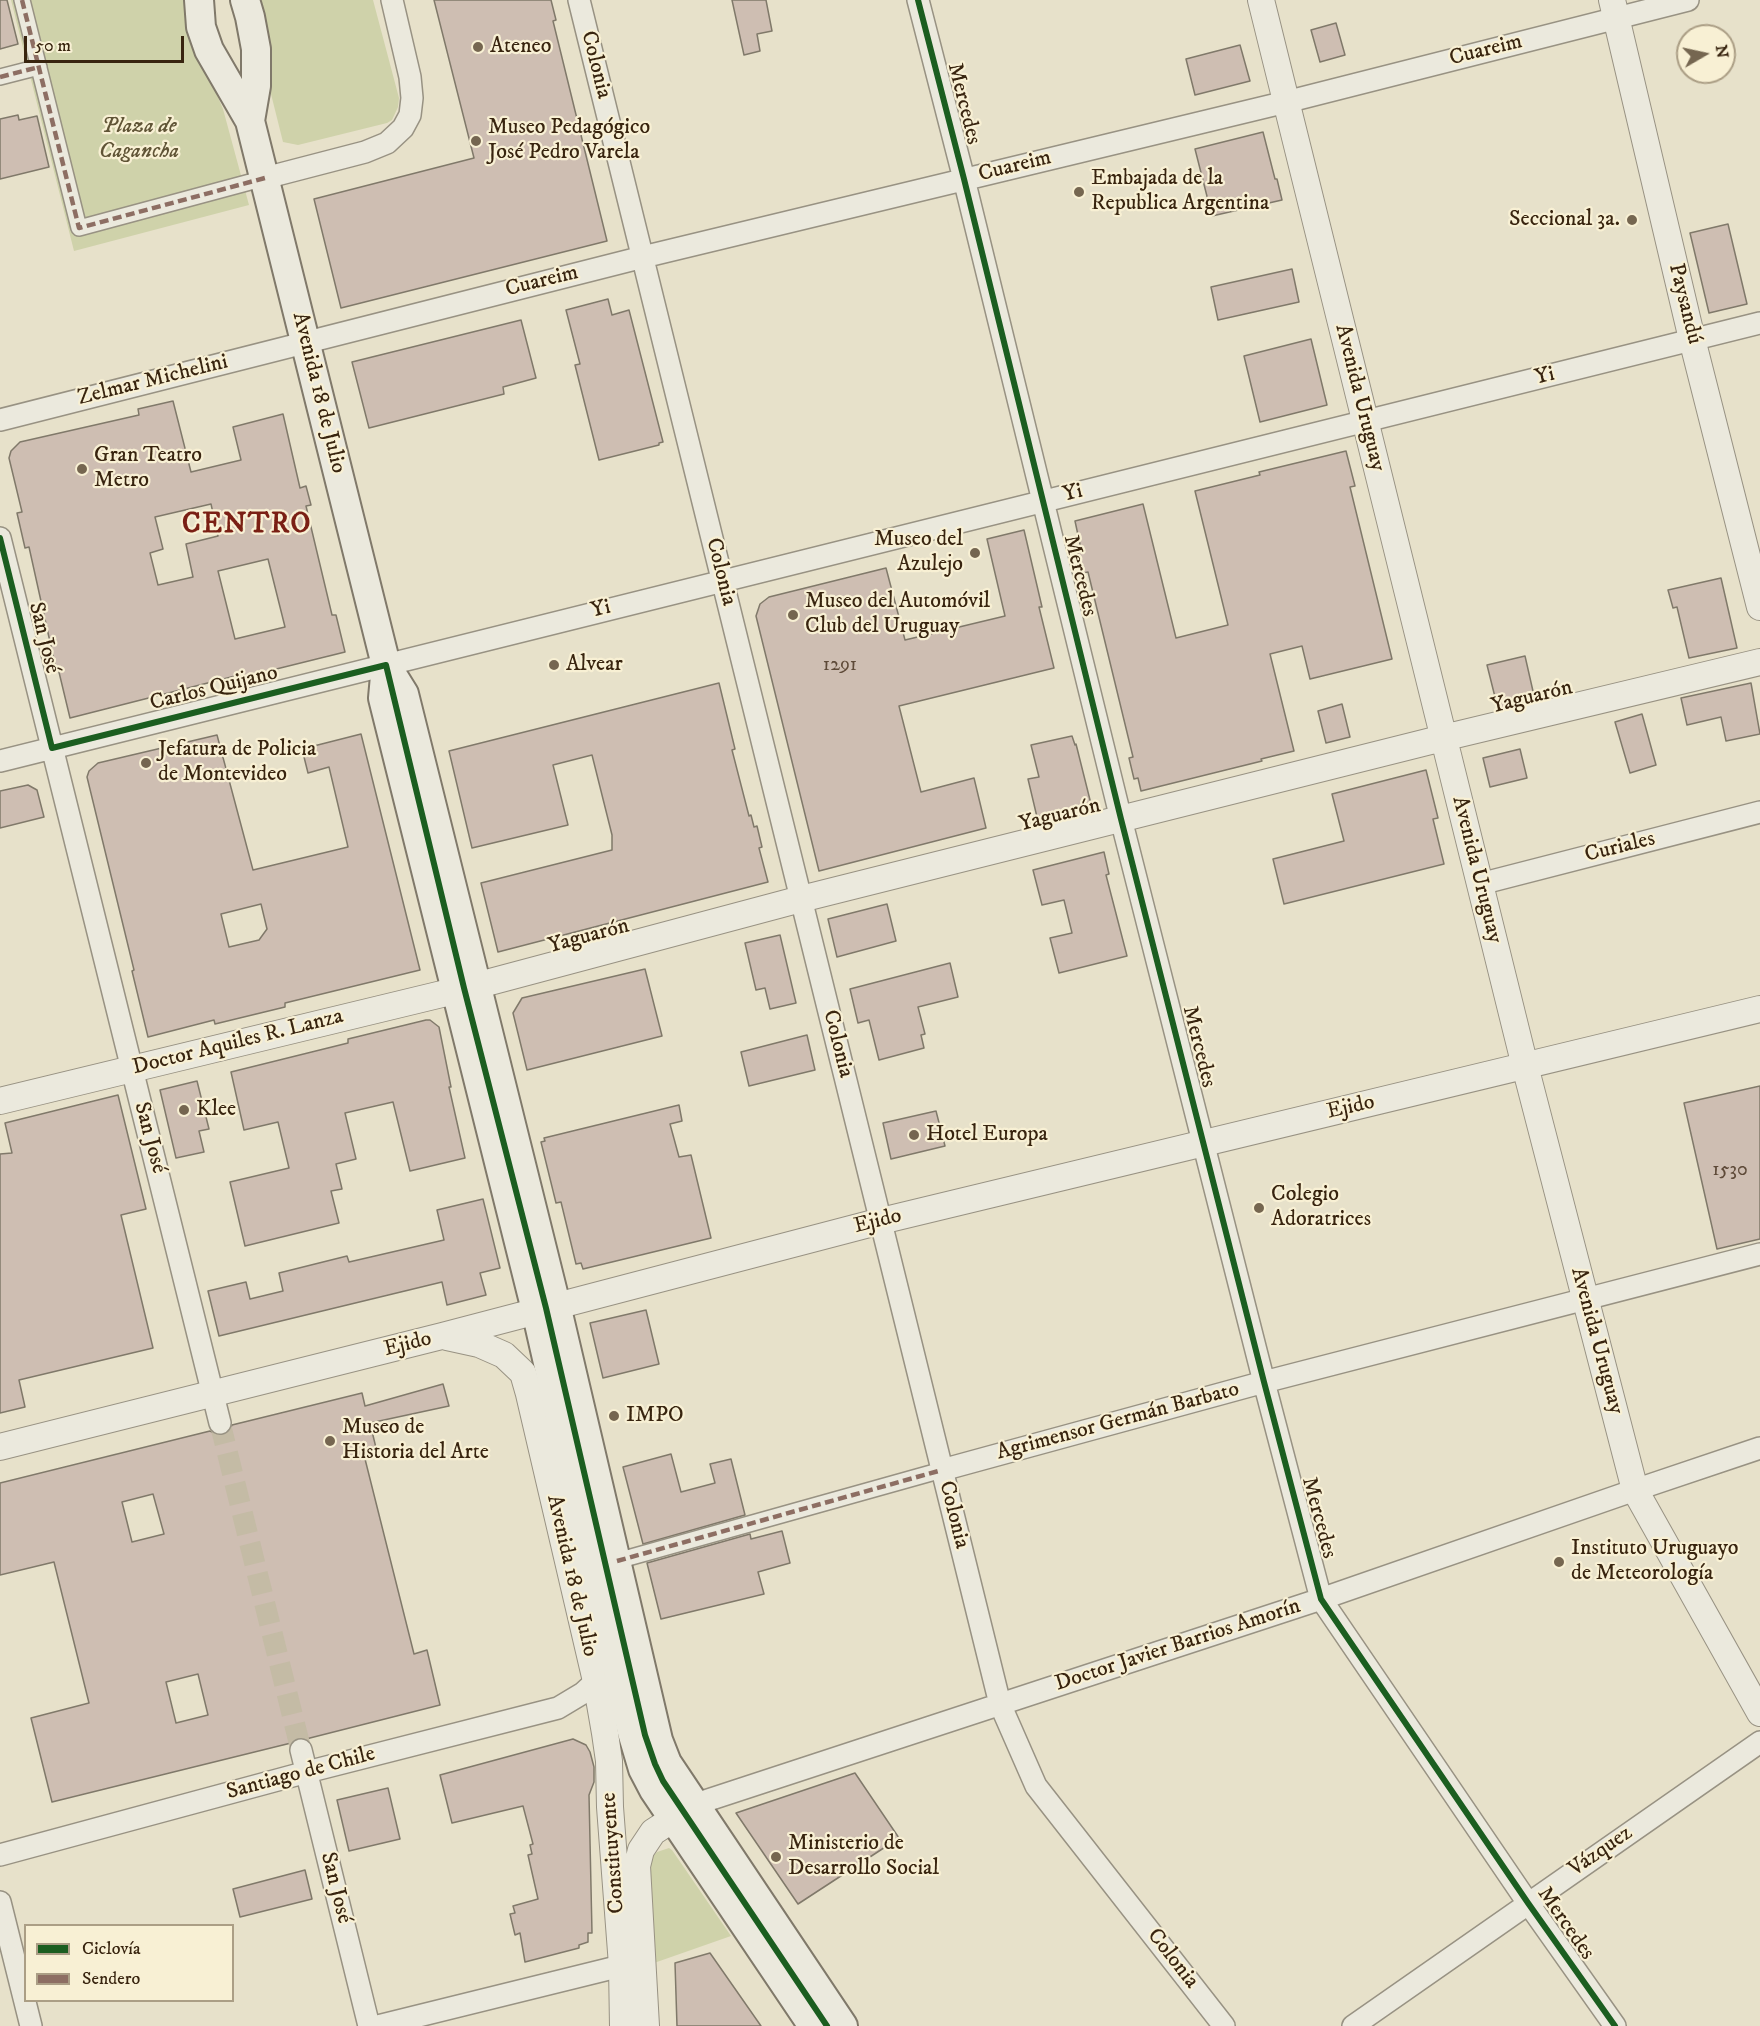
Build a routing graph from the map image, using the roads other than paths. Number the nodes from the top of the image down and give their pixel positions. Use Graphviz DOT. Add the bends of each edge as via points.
graph roads {
  1 [pos="22,0"];
  2 [pos="198,0"];
  3 [pos="244,0"];
  4 [pos="392,0"];
  5 [pos="579,0"];
  6 [pos="918,0"];
  7 [pos="1261,0"];
  8 [pos="1688,0"];
  9 [pos="1614,9"];
  10 [pos="39,67"];
  11 [pos="0,77"];
  12 [pos="1287,102"];
  13 [pos="250,121"];
  14 [pos="265,178"];
  15 [pos="964,179"];
  16 [pos="643,257"];
  17 [pos="1760,323"];
  18 [pos="1692,339"];
  19 [pos="306,342"];
  20 [pos="0,420"];
  21 [pos="1365,422"];
  22 [pos="1042,501"];
  23 [pos="0,538"];
  24 [pos="722,580"];
  25 [pos="1760,607"];
  26 [pos="1760,662"];
  27 [pos="386,665"];
  28 [pos="1443,738"];
  29 [pos="52,748"];
  30 [pos="0,760"];
  31 [pos="1760,812"];
  32 [pos="1121,819"];
  33 [pos="1480,884"];
  34 [pos="801,899"];
  35 [pos="465,988"];
  36 [pos="1760,1009"];
  37 [pos="1525,1066"];
  38 [pos="131,1069"];
  39 [pos="0,1101"];
  40 [pos="1204,1143"];
  41 [pos="881,1221"];
  42 [pos="1760,1254"];
  43 [pos="1585,1299"];
  44 [pos="546,1308"];
  45 [pos="442,1336"];
  46 [pos="523,1373"];
  47 [pos="1264,1382"];
  48 [pos="212,1394"];
  49 [pos="561,1421"];
  50 [pos="220,1423"];
  51 [pos="0,1447"];
  52 [pos="1760,1448"];
  53 [pos="942,1470"];
  54 [pos="547,1471"];
  55 [pos="1635,1490"];
  56 [pos="617,1561"];
  57 [pos="1321,1599"];
  58 [pos="596,1681"];
  59 [pos="1000,1704"];
  60 [pos="1760,1713"];
  61 [pos="1760,1742"];
  62 [pos="301,1750"];
  63 [pos="306,1772"];
  64 [pos="685,1811"];
  65 [pos="0,1855"];
  66 [pos="0,1902"];
  67 [pos="1528,1903"];
  68 [pos="632,1963"];
  69 [pos="24,1998"];
  70 [pos="25,2002"];
  71 [pos="31,2026"];
  72 [pos="369,2026"];
  73 [pos="378,2026"];
  74 [pos="623,2026"];
  75 [pos="645,2026"];
  76 [pos="813,2026"];
  77 [pos="843,2026"];
  78 [pos="1224,2026"];
  79 [pos="1353,2026"];
  80 [pos="1615,2026"];
  1 -- 10 [label="street"];
  2 -- 13 [label="main road, Avenida 18 de Julio" via="209,50"];
  3 -- 13 [label="main road, Avenida 18 de Julio" via="256,49 256,86"];
  4 -- 14 [label="street" via="411,87 410,115 403,128 387,143 365,152"];
  5 -- 16 [label="street, Colonia"];
  6 -- 15 [label="street, Mercedes"];
  7 -- 12 [label="street, Avenida Uruguay"];
  8 -- 9 [label="street, Cuareim"];
  9 -- 12 [label="street, Cuareim"];
  9 -- 18 [label="street, Paysandú"];
  10 -- 11 [label="street"];
  10 -- 14 [label="street" via="79,228"];
  12 -- 15 [label="street, Cuareim"];
  12 -- 21 [label="street, Avenida Uruguay"];
  13 -- 14 [label="main road, Avenida 18 de Julio"];
  14 -- 19 [label="main road, Avenida 18 de Julio"];
  15 -- 16 [label="street, Cuareim"];
  15 -- 22 [label="street, Mercedes"];
  16 -- 19 [label="street, Cuareim"];
  16 -- 24 [label="street, Colonia"];
  17 -- 18 [label="street, Yi"];
  18 -- 21 [label="street, Yi"];
  18 -- 25 [label="street, Paysandú"];
  19 -- 20 [label="street, Zelmar Michelini"];
  19 -- 27 [label="main road, Avenida 18 de Julio"];
  21 -- 22 [label="street, Yi"];
  21 -- 28 [label="street, Avenida Uruguay"];
  22 -- 24 [label="street, Yi"];
  22 -- 32 [label="street, Mercedes"];
  23 -- 29 [label="street, San José"];
  24 -- 27 [label="street, Yi"];
  24 -- 34 [label="street, Colonia"];
  26 -- 28 [label="street, Yaguarón"];
  27 -- 29 [label="street, Carlos Quijano"];
  27 -- 35 [label="main road, Avenida 18 de Julio" via="404,694"];
  28 -- 32 [label="street, Yaguarón"];
  28 -- 33 [label="street, Avenida Uruguay"];
  29 -- 30 [label="street, Carlos Quijano"];
  29 -- 38 [label="street, San José"];
  31 -- 33 [label="street, Curiales"];
  32 -- 34 [label="street, Yaguarón"];
  32 -- 40 [label="street, Mercedes"];
  33 -- 37 [label="street, Avenida Uruguay"];
  34 -- 35 [label="street, Yaguarón"];
  34 -- 41 [label="street, Colonia"];
  35 -- 38 [label="street, Doctor Aquiles R. Lanza"];
  35 -- 44 [label="main road, Avenida 18 de Julio"];
  36 -- 37 [label="street, Ejido"];
  37 -- 40 [label="street, Ejido"];
  37 -- 43 [label="street, Avenida Uruguay"];
  38 -- 39 [label="street, Doctor Aquiles R. Lanza"];
  38 -- 48 [label="street, San José"];
  40 -- 41 [label="street, Ejido"];
  40 -- 47 [label="street, Mercedes"];
  41 -- 44 [label="street, Ejido"];
  41 -- 53 [label="street, Colonia"];
  42 -- 43 [label="street, Agrimensor Germán Barbato"];
  43 -- 47 [label="street, Agrimensor Germán Barbato"];
  43 -- 55 [label="street, Avenida Uruguay"];
  44 -- 45 [label="street, Ejido"];
  44 -- 49 [label="main road, Avenida 18 de Julio"];
  44 -- 56 [label="main road, Avenida 18 de Julio"];
  45 -- 46 [label="street, Avenida 18 de Julio" via="491,1348"];
  45 -- 48 [label="street, Ejido"];
  46 -- 49 [label="street, Avenida 18 de Julio"];
  46 -- 54 [label="street, Avenida 18 de Julio"];
  47 -- 53 [label="street, Agrimensor Germán Barbato"];
  47 -- 57 [label="street, Mercedes"];
  48 -- 50 [label="street, San José"];
  48 -- 51 [label="street, Ejido"];
  49 -- 54 [label="street, Avenida 18 de Julio"];
  49 -- 64 [label="main road, Avenida 18 de Julio" via="643,1769 654,1790"];
  52 -- 55 [label="street, Doctor Javier Barrios Amorín"];
  53 -- 56 [label="street, Agrimensor Germán Barbato"];
  53 -- 59 [label="street, Colonia"];
  54 -- 58 [label="street, Avenida 18 de Julio"];
  55 -- 57 [label="street, Doctor Javier Barrios Amorín"];
  55 -- 60 [label="street, Avenida Uruguay"];
  56 -- 64 [label="main road, Avenida 18 de Julio" via="658,1740"];
  57 -- 59 [label="street, Doctor Javier Barrios Amorín"];
  57 -- 67 [label="street, Mercedes"];
  58 -- 63 [label="street, Santiago de Chile" via="558,1708"];
  58 -- 68 [label="street, Constituyente"];
  59 -- 64 [label="street, Doctor Javier Barrios Amorín"];
  59 -- 78 [label="street, Colonia" via="1036,1786"];
  61 -- 67 [label="street, Vázquez"];
  62 -- 63 [label="street, San José"];
  63 -- 65 [label="street, Santiago de Chile"];
  63 -- 72 [label="street, San José"];
  64 -- 68 [label="street, Constituyente" via="653,1832 641,1850"];
  64 -- 76 [label="main road, Avenida 18 de Julio"];
  64 -- 77 [label="main road, Avenida 18 de Julio"];
  66 -- 69 [label="street"];
  67 -- 79 [label="street, Vázquez"];
  67 -- 80 [label="street, Mercedes"];
  68 -- 73 [label="street"];
  68 -- 74 [label="street, Constituyente"];
  68 -- 75 [label="street, Constituyente"];
  70 -- 71 [label="street"];
}
